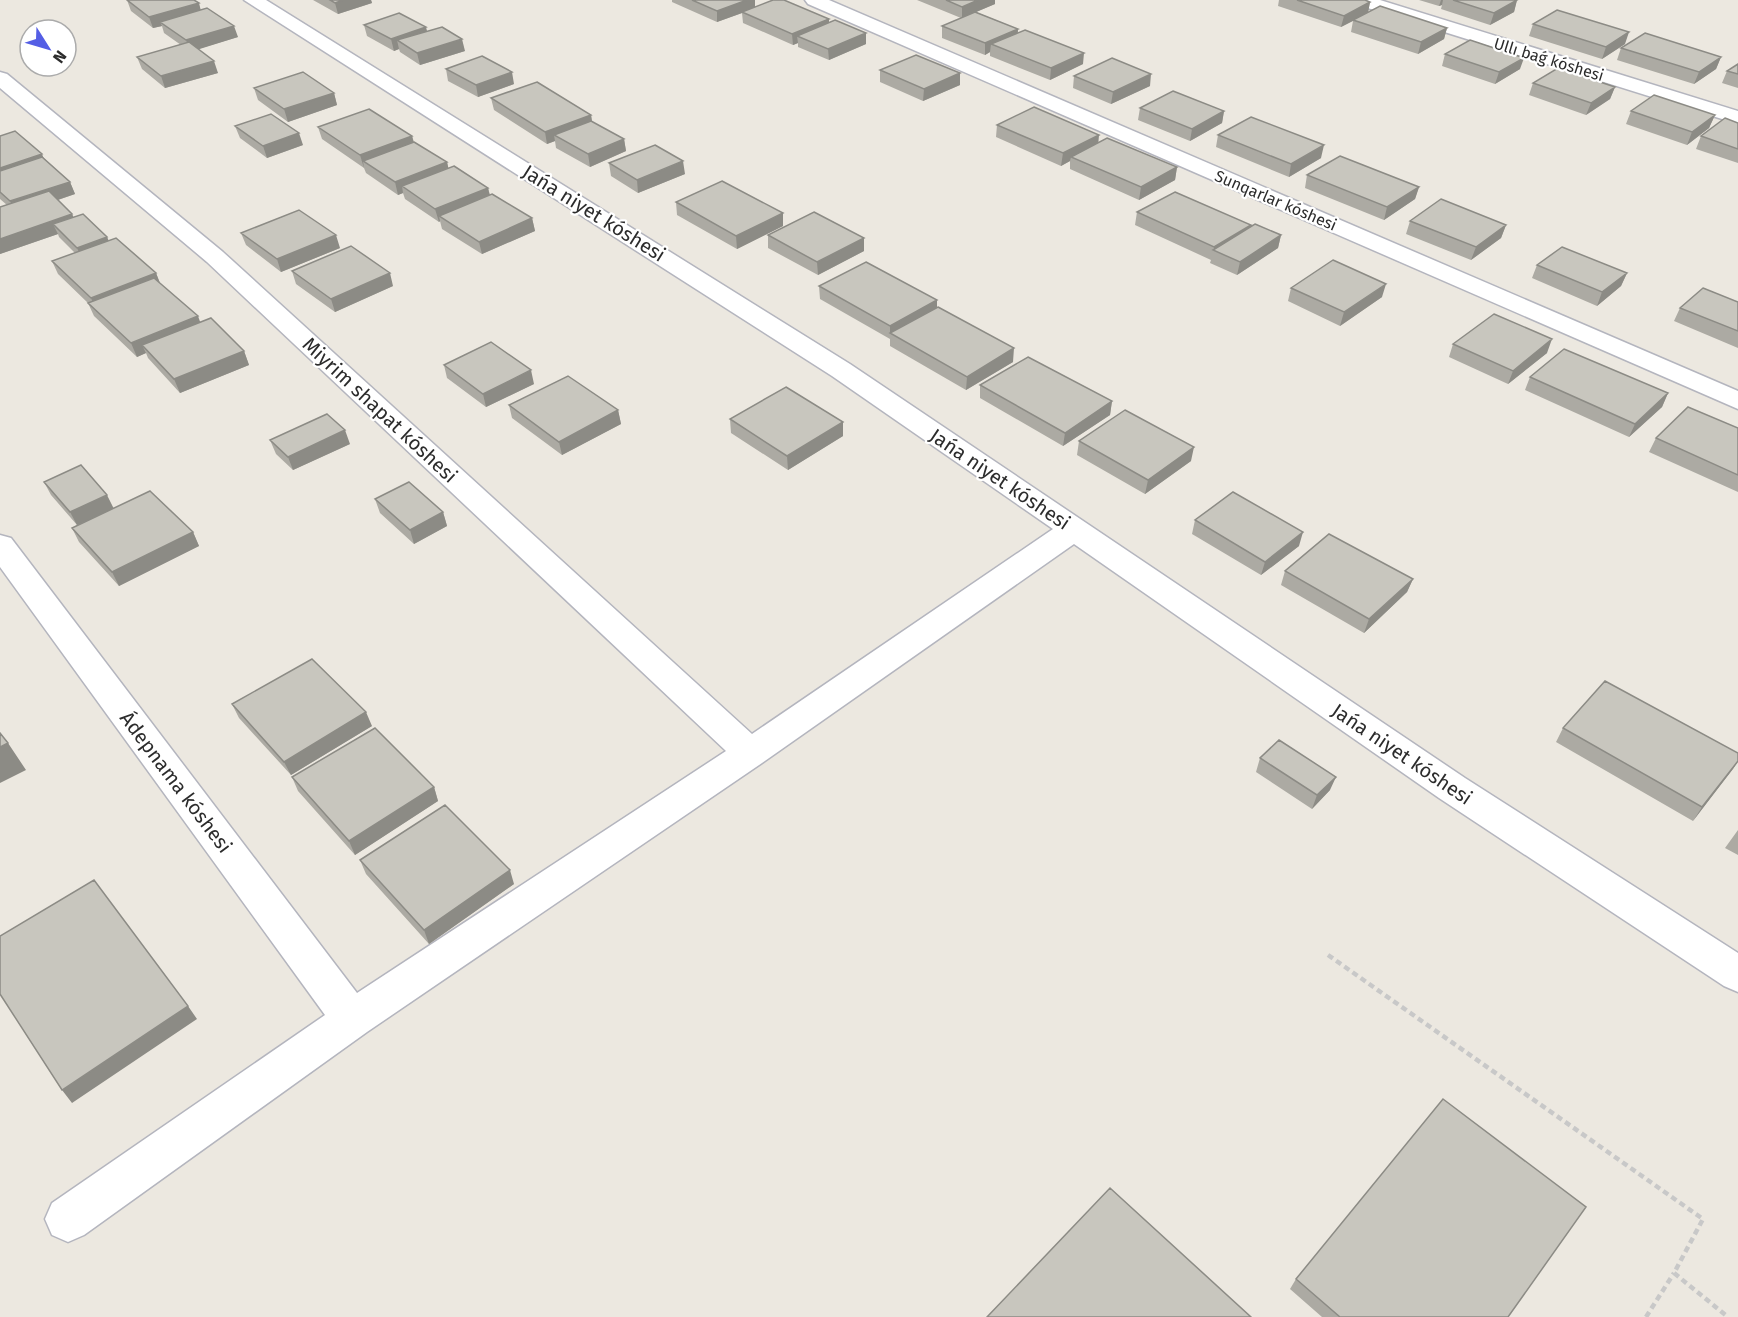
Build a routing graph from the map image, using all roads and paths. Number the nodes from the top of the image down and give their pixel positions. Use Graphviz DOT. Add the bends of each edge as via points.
graph roads {
  1 [pos="253,0"];
  2 [pos="814,0"];
  3 [pos="1360,0"];
  4 [pos="0,78"];
  5 [pos="1738,118"];
  6 [pos="1738,401"];
  7 [pos="1074,530"];
  8 [pos="0,545"];
  9 [pos="750,753"];
  10 [pos="1328,955"];
  11 [pos="1738,974"];
  12 [pos="352,1019"];
  13 [pos="68,1219"];
  14 [pos="1674,1273"];
  15 [pos="1646,1317"];
  16 [pos="1728,1317"];
  1 -- 7 [label="street, Jańa niyet kóshesi" via="831,364"];
  2 -- 6 [label="street, Sunqarlar kóshesi"];
  3 -- 5 [label="street, Ullı baǵ kóshesi"];
  4 -- 9 [label="street, Miyrim shapat kóshesi" via="215,257"];
  7 -- 9 [label="street"];
  7 -- 11 [label="street, Jańa niyet kóshesi" via="1452,788"];
  8 -- 12 [label="street, Ádepnama kóshesi"];
  9 -- 12 [label="street"];
  10 -- 14 [label="path" via="1703,1219"];
  12 -- 13 [label="street"];
  14 -- 15 [label="path"];
  14 -- 16 [label="path"];
}
